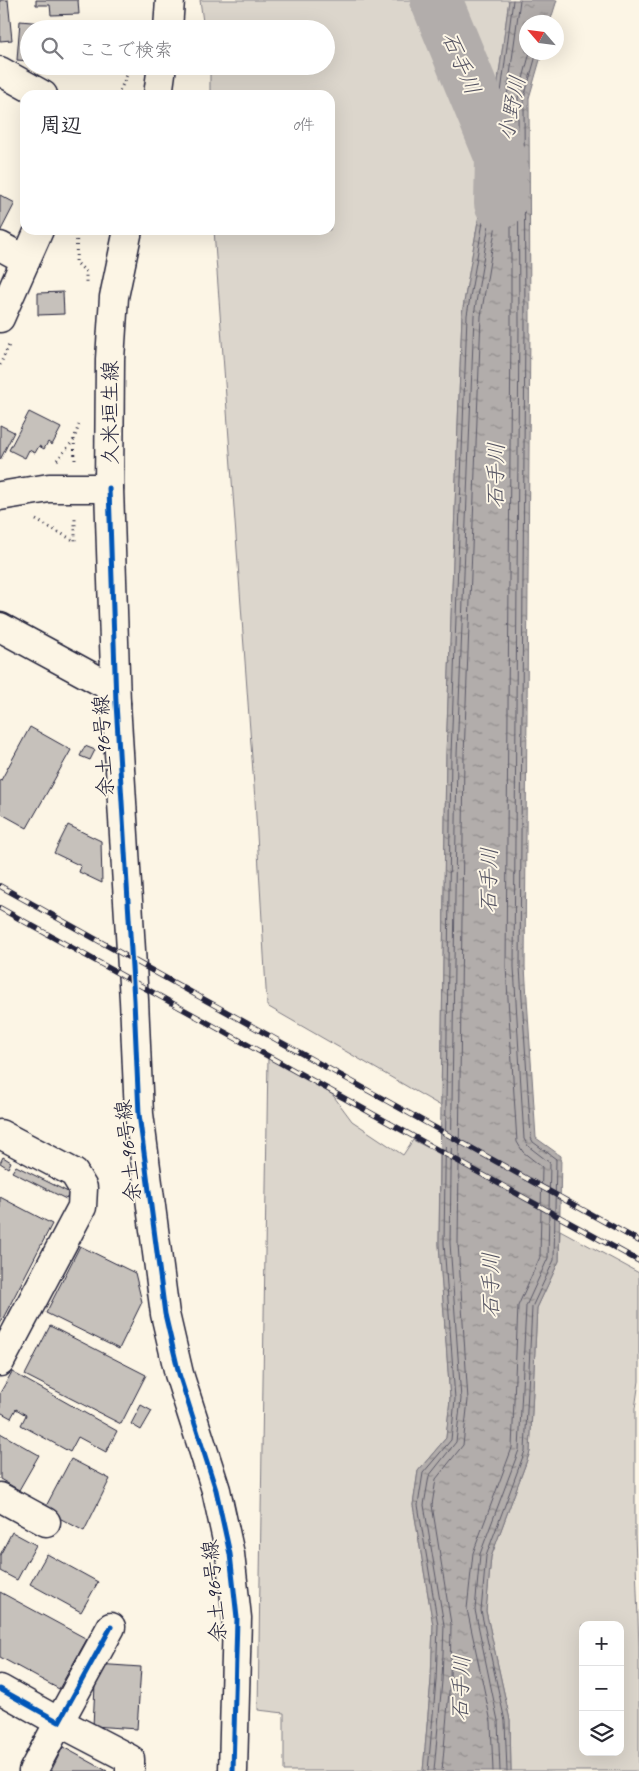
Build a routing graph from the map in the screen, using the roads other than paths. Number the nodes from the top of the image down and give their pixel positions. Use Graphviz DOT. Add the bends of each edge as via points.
graph roads {
  1 [pos="170,0"];
  2 [pos="169,20"];
  3 [pos="0,71"];
  4 [pos="161,75"];
  5 [pos="34,90"];
  6 [pos="159,90"];
  7 [pos="37,235"];
  8 [pos="127,235"];
  9 [pos="0,246"];
  10 [pos="26,260"];
  11 [pos="0,318"];
  12 [pos="109,488"];
  13 [pos="0,496"];
  14 [pos="0,627"];
  15 [pos="116,703"];
  16 [pos="0,1134"];
  17 [pos="0,1362"];
  18 [pos="0,1496"];
  19 [pos="46,1522"];
  20 [pos="111,1627"];
  21 [pos="0,1689"];
  22 [pos="59,1722"];
  23 [pos="33,1771"];
  24 [pos="130,1771"];
  25 [pos="233,1771"];
  1 -- 2 [label="street"];
  3 -- 5 [label="street"];
  4 -- 6 [label="street"];
  7 -- 10 [label="street"];
  8 -- 12 [label="street, 久米垣生線" via="114,297"];
  9 -- 10 [label="street"];
  10 -- 11 [label="street"];
  12 -- 13 [label="street, 久米垣生線" via="49,488"];
  12 -- 15 [label="street, 余土96号線"];
  14 -- 15 [label="street" via="107,685"];
  15 -- 25 [label="street, 余土96号線" via="139,1114 165,1314 179,1374 216,1490 230,1554 237,1618"];
  16 -- 17 [label="street" via="74,1174 83,1188 82,1207"];
  18 -- 19 [label="street"];
  20 -- 22 [label="street"];
  21 -- 22 [label="street"];
  22 -- 23 [label="street"];
  22 -- 24 [label="street" via="130,1759"];
}
